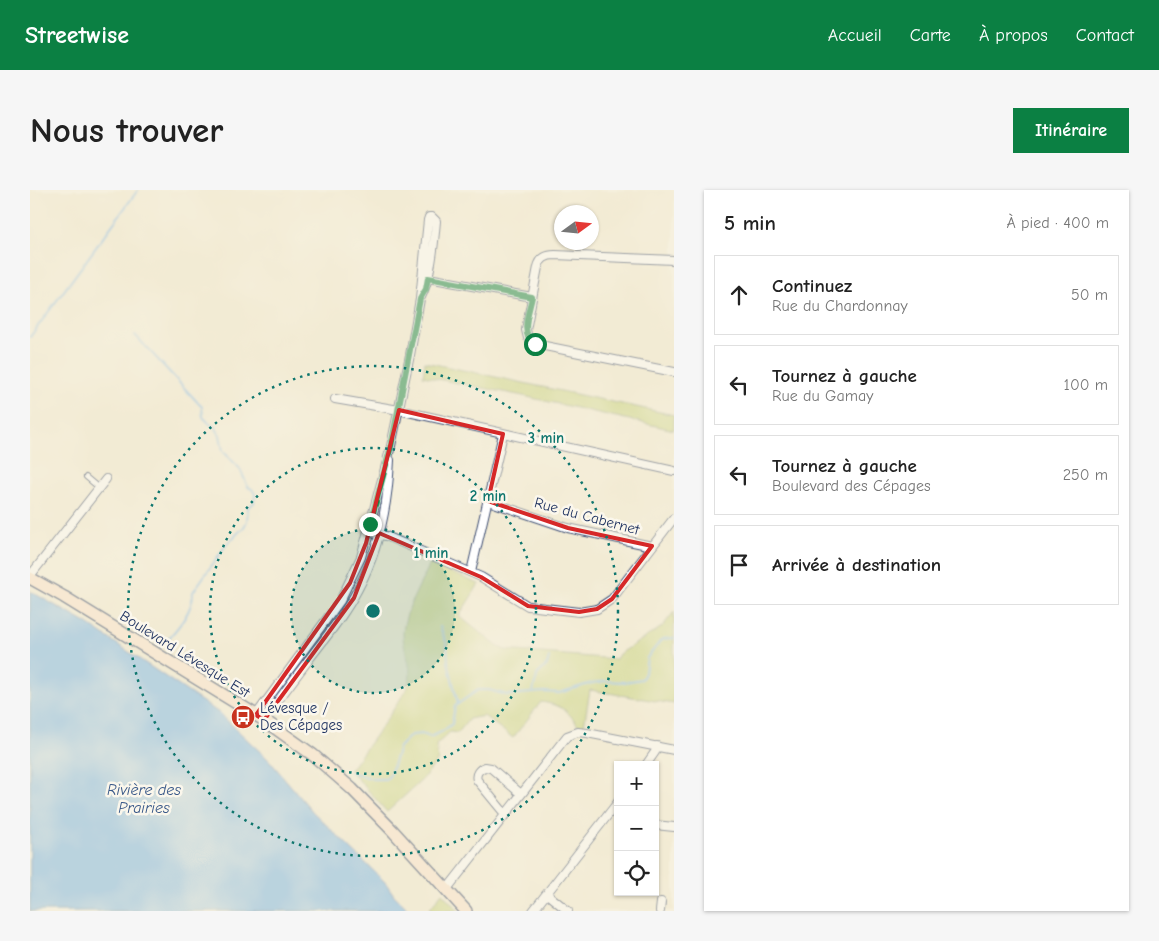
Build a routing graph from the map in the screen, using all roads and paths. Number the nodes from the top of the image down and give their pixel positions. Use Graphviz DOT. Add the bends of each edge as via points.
graph roads {
  1 [pos="674,260"];
  2 [pos="424,278"];
  3 [pos="532,297"];
  4 [pos="674,372"];
  5 [pos="335,399"];
  6 [pos="399,410"];
  7 [pos="504,434"];
  8 [pos="391,446"];
  9 [pos="674,471"];
  10 [pos="86,477"];
  11 [pos="106,479"];
  12 [pos="99,488"];
  13 [pos="488,501"];
  14 [pos="674,518"];
  15 [pos="368,532"];
  16 [pos="379,534"];
  17 [pos="652,546"];
  18 [pos="471,572"];
  19 [pos="30,577"];
  20 [pos="260,718"];
  21 [pos="657,746"];
  22 [pos="674,750"];
  23 [pos="649,761"];
  24 [pos="521,794"];
  25 [pos="615,806"];
  26 [pos="505,814"];
  27 [pos="659,825"];
  28 [pos="674,827"];
  29 [pos="447,889"];
  30 [pos="547,894"];
  31 [pos="661,902"];
  32 [pos="466,911"];
  33 [pos="533,911"];
  34 [pos="568,911"];
  35 [pos="660,911"];
  1 -- 3 [label="street" via="548,256 538,265"];
  2 -- 2 [label="street" via="436,224 432,217 428,220"];
  2 -- 3 [label="street"];
  2 -- 6 [label="street" via="426,289 420,299"];
  3 -- 4 [label="street" via="526,330 533,343"];
  5 -- 6 [label="street"];
  6 -- 7 [label="street"];
  6 -- 8 [label="street"];
  7 -- 9 [label="street"];
  7 -- 13 [label="street"];
  8 -- 15 [label="street"];
  8 -- 16 [label="street" via="388,494"];
  10 -- 12 [label="lane"];
  11 -- 12 [label="street"];
  12 -- 19 [label="street"];
  13 -- 17 [label="street, Rue du Cabernet" via="568,528"];
  13 -- 18 [label="street"];
  14 -- 17 [label="street"];
  15 -- 16 [label="street"];
  15 -- 20 [label="street" via="359,563 340,601"];
  16 -- 18 [label="street"];
  16 -- 20 [label="street" via="354,598"];
  17 -- 18 [label="street" via="612,599 590,611 528,606"];
  19 -- 20 [label="street, Boulevard Lévesque Est"];
  20 -- 29 [label="street, Boulevard Lévesque Est" via="340,777"];
  21 -- 22 [label="street"];
  21 -- 23 [label="street"];
  21 -- 24 [label="street" via="578,732 566,736"];
  24 -- 26 [label="street"];
  24 -- 26 [label="street" via="491,768 478,771 477,780"];
  25 -- 30 [label="street"];
  26 -- 29 [label="street"];
  27 -- 28 [label="street"];
  29 -- 32 [label="street, Boulevard Lévesque Est"];
  30 -- 33 [label="street"];
  30 -- 34 [label="street"];
  31 -- 35 [label="street"];
}
